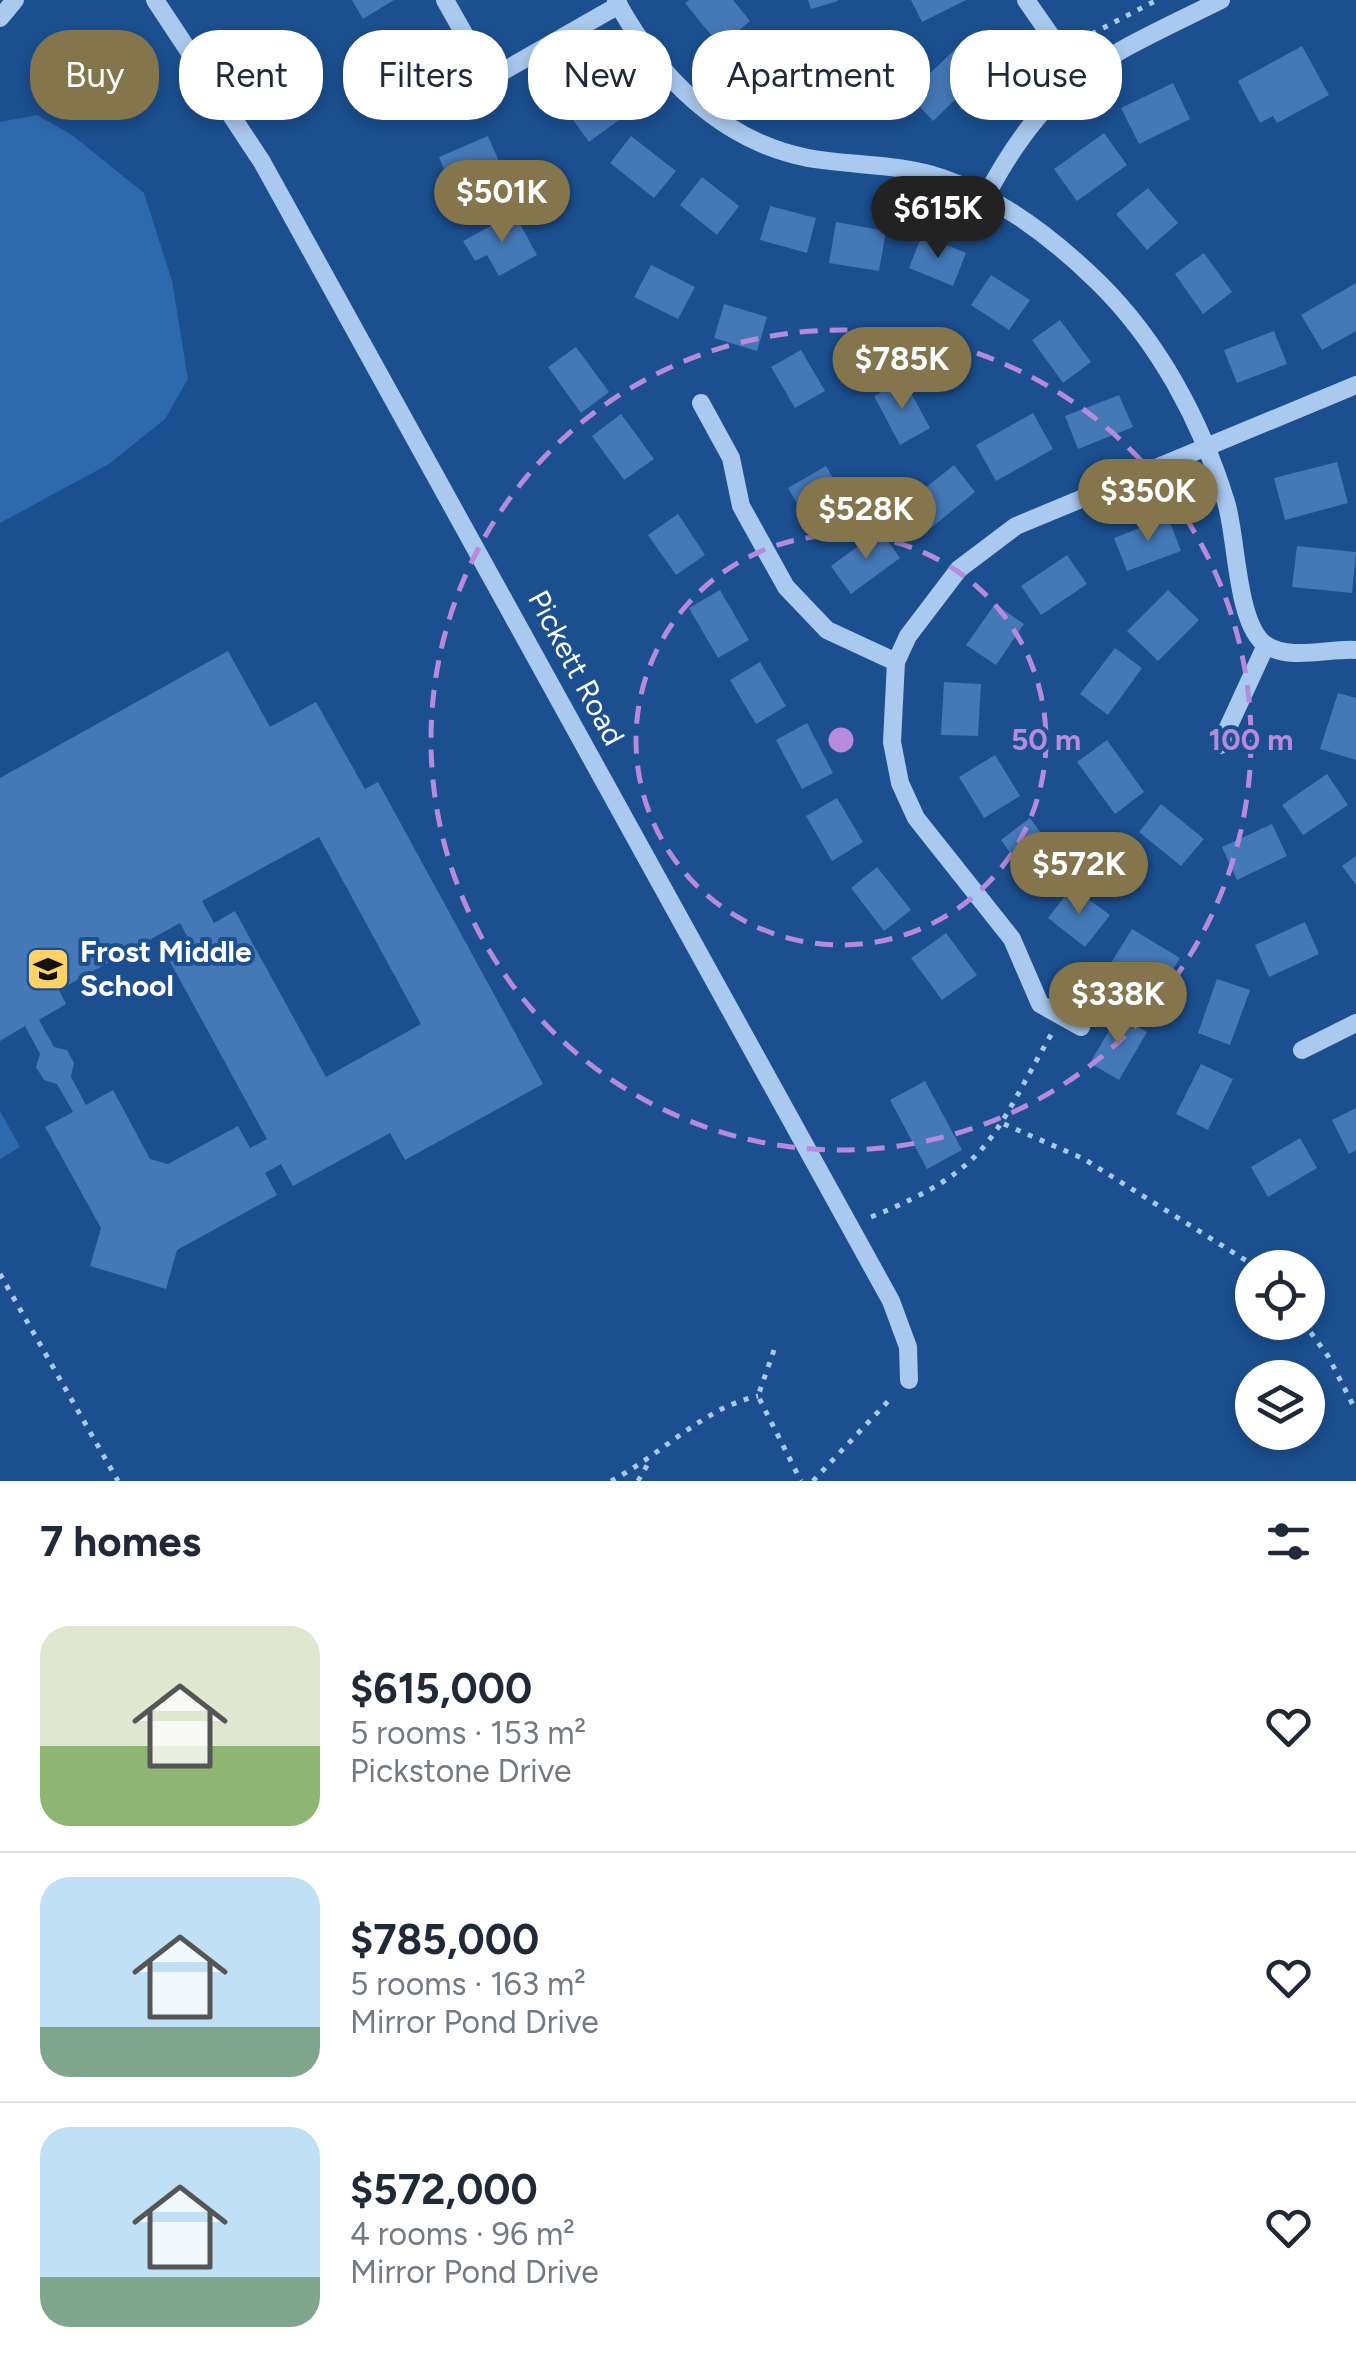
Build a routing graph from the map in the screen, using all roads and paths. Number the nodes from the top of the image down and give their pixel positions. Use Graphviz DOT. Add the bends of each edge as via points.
graph roads {
  1 [pos="15,0"];
  2 [pos="156,0"];
  3 [pos="445,0"];
  4 [pos="1026,0"];
  5 [pos="1157,0"];
  6 [pos="1221,0"];
  7 [pos="617,3"];
  8 [pos="0,18"];
  9 [pos="462,30"];
  10 [pos="1047,30"];
  11 [pos="1100,30"];
  12 [pos="1122,52"];
  13 [pos="508,67"];
  14 [pos="1032,120"];
  15 [pos="986,196"];
  16 [pos="1356,385"];
  17 [pos="701,402"];
  18 [pos="1204,448"];
  19 [pos="1266,645"];
  20 [pos="1356,650"];
  21 [pos="896,662"];
  22 [pos="1220,745"];
  23 [pos="1062,1016"];
  24 [pos="1356,1022"];
  25 [pos="1080,1027"];
  26 [pos="1302,1050"];
  27 [pos="1004,1124"];
  28 [pos="849,1226"];
  29 [pos="1235,1254"];
  30 [pos="0,1274"];
  31 [pos="1316,1340"];
  32 [pos="774,1350"];
  33 [pos="909,1380"];
  34 [pos="758,1396"];
  35 [pos="1356,1411"];
  36 [pos="649,1462"];
  37 [pos="118,1481"];
  38 [pos="611,1481"];
  39 [pos="638,1481"];
  40 [pos="801,1481"];
  41 [pos="813,1481"];
  1 -- 8 [label="street"];
  2 -- 28 [label="street, Pickett Road" via="262,162"];
  3 -- 9 [label="street"];
  4 -- 10 [label="street"];
  5 -- 11 [label="path"];
  6 -- 12 [label="street"];
  7 -- 13 [label="street"];
  7 -- 15 [label="street" via="658,65 745,135 808,158 940,177"];
  14 -- 15 [label="street"];
  15 -- 18 [label="street" via="1067,254 1129,316 1184,398"];
  16 -- 18 [label="street"];
  17 -- 21 [label="street" via="732,458 741,506 786,586 828,630"];
  18 -- 19 [label="street" via="1227,504 1248,616"];
  18 -- 21 [label="street" via="1040,514 992,541 937,594"];
  19 -- 20 [label="street" via="1295,652"];
  19 -- 22 [label="street"];
  21 -- 23 [label="street" via="892,742 900,784 916,818 1012,939 1040,1004"];
  23 -- 25 [label="street"];
  23 -- 27 [label="path"];
  24 -- 26 [label="street"];
  27 -- 28 [label="path" via="972,1164 924,1195"];
  27 -- 29 [label="path" via="1084,1159"];
  28 -- 33 [label="street, Pickett Road" via="898,1318"];
  30 -- 37 [label="path"];
  31 -- 35 [label="path"];
  32 -- 34 [label="path"];
  33 -- 41 [label="path"];
  34 -- 36 [label="path" via="709,1416"];
  34 -- 40 [label="path"];
  36 -- 38 [label="path"];
  36 -- 39 [label="path"];
}
